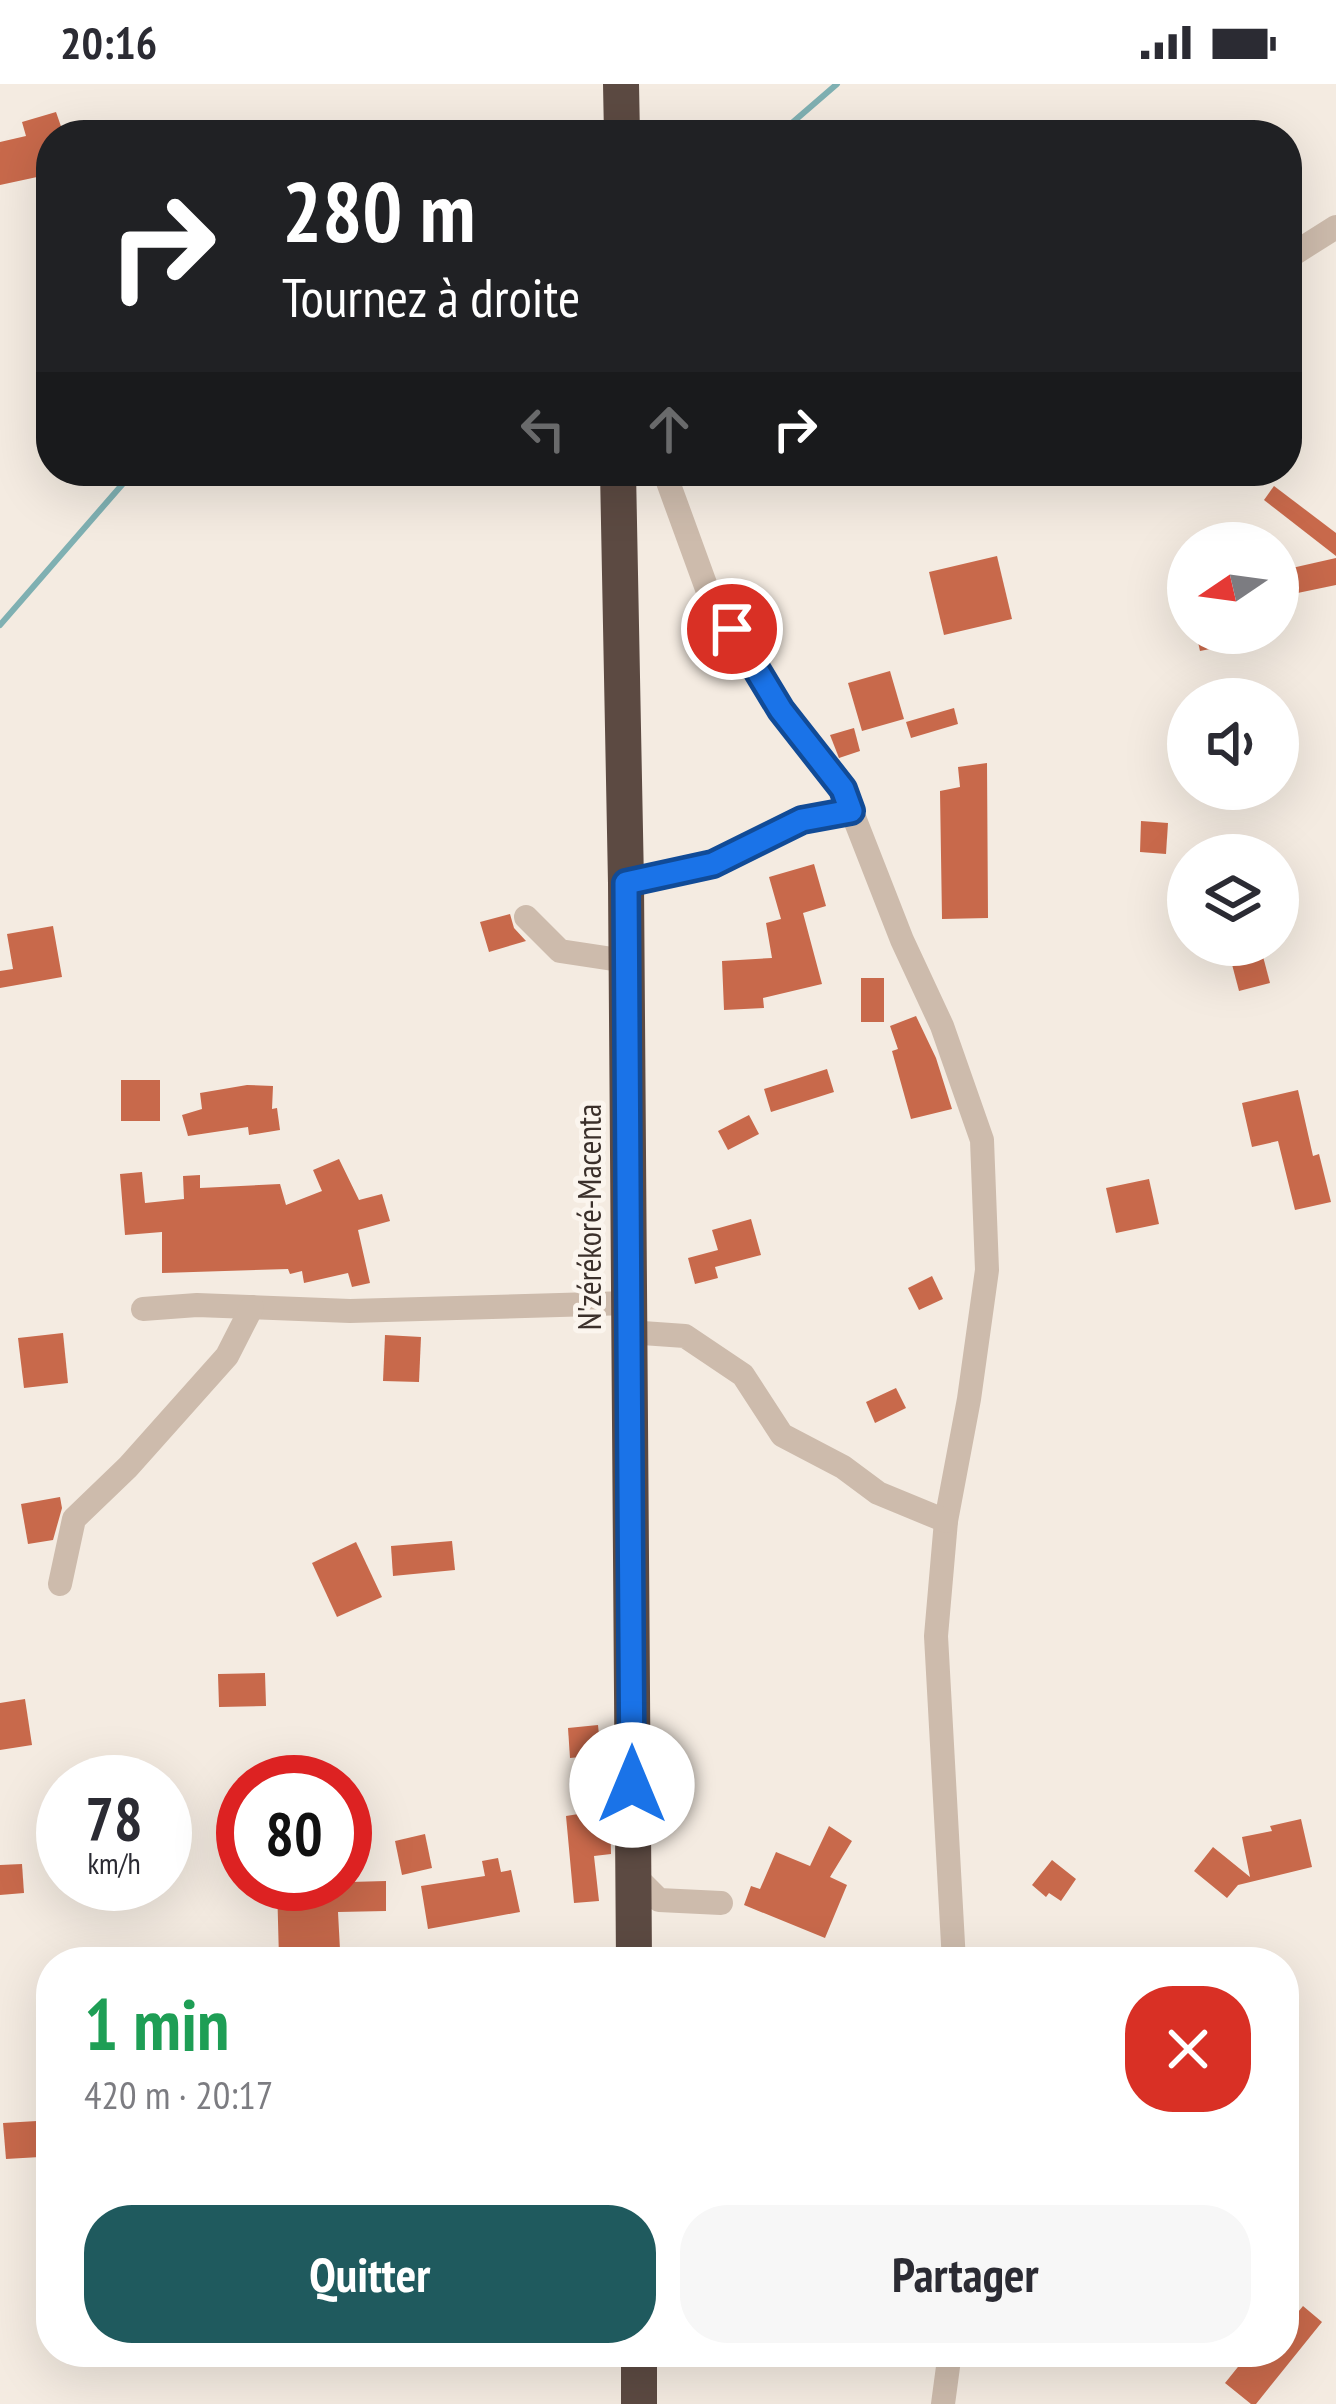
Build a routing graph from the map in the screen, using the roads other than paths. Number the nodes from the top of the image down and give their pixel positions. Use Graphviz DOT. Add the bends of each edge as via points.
graph roads {
  1 [pos="622,84"];
  2 [pos="622,120"];
  3 [pos="1336,227"];
  4 [pos="1302,249"];
  5 [pos="618,486"];
  6 [pos="669,486"];
  7 [pos="851,811"];
  8 [pos="626,883"];
  9 [pos="526,917"];
  10 [pos="626,961"];
  11 [pos="252,1307"];
  12 [pos="143,1309"];
  13 [pos="628,1317"];
  14 [pos="946,1521"];
  15 [pos="60,1584"];
  16 [pos="632,1873"];
  17 [pos="721,1903"];
  18 [pos="634,1947"];
  19 [pos="953,1947"];
  20 [pos="639,2367"];
  21 [pos="948,2367"];
  22 [pos="639,2404"];
  23 [pos="943,2404"];
  1 -- 2 [label="highway"];
  3 -- 4 [label="street"];
  5 -- 8 [label="highway, N'zérékoré-Macenta"];
  6 -- 7 [label="street" via="707,589"];
  7 -- 8 [label="street" via="802,820 713,864"];
  7 -- 14 [label="street" via="982,1140 988,1270"];
  8 -- 10 [label="highway, N'zérékoré-Macenta"];
  9 -- 10 [label="street" via="560,951"];
  10 -- 13 [label="highway, N'zérékoré-Macenta"];
  11 -- 12 [label="street"];
  11 -- 13 [label="street"];
  11 -- 15 [label="street" via="227,1356 74,1520"];
  13 -- 14 [label="street" via="685,1336 743,1375 782,1435 878,1493"];
  13 -- 16 [label="highway, N'zérékoré-Macenta"];
  14 -- 19 [label="street" via="936,1636"];
  16 -- 17 [label="street" via="659,1900"];
  16 -- 18 [label="highway, N'zérékoré-Macenta"];
  20 -- 22 [label="highway"];
  21 -- 23 [label="street"];
}
